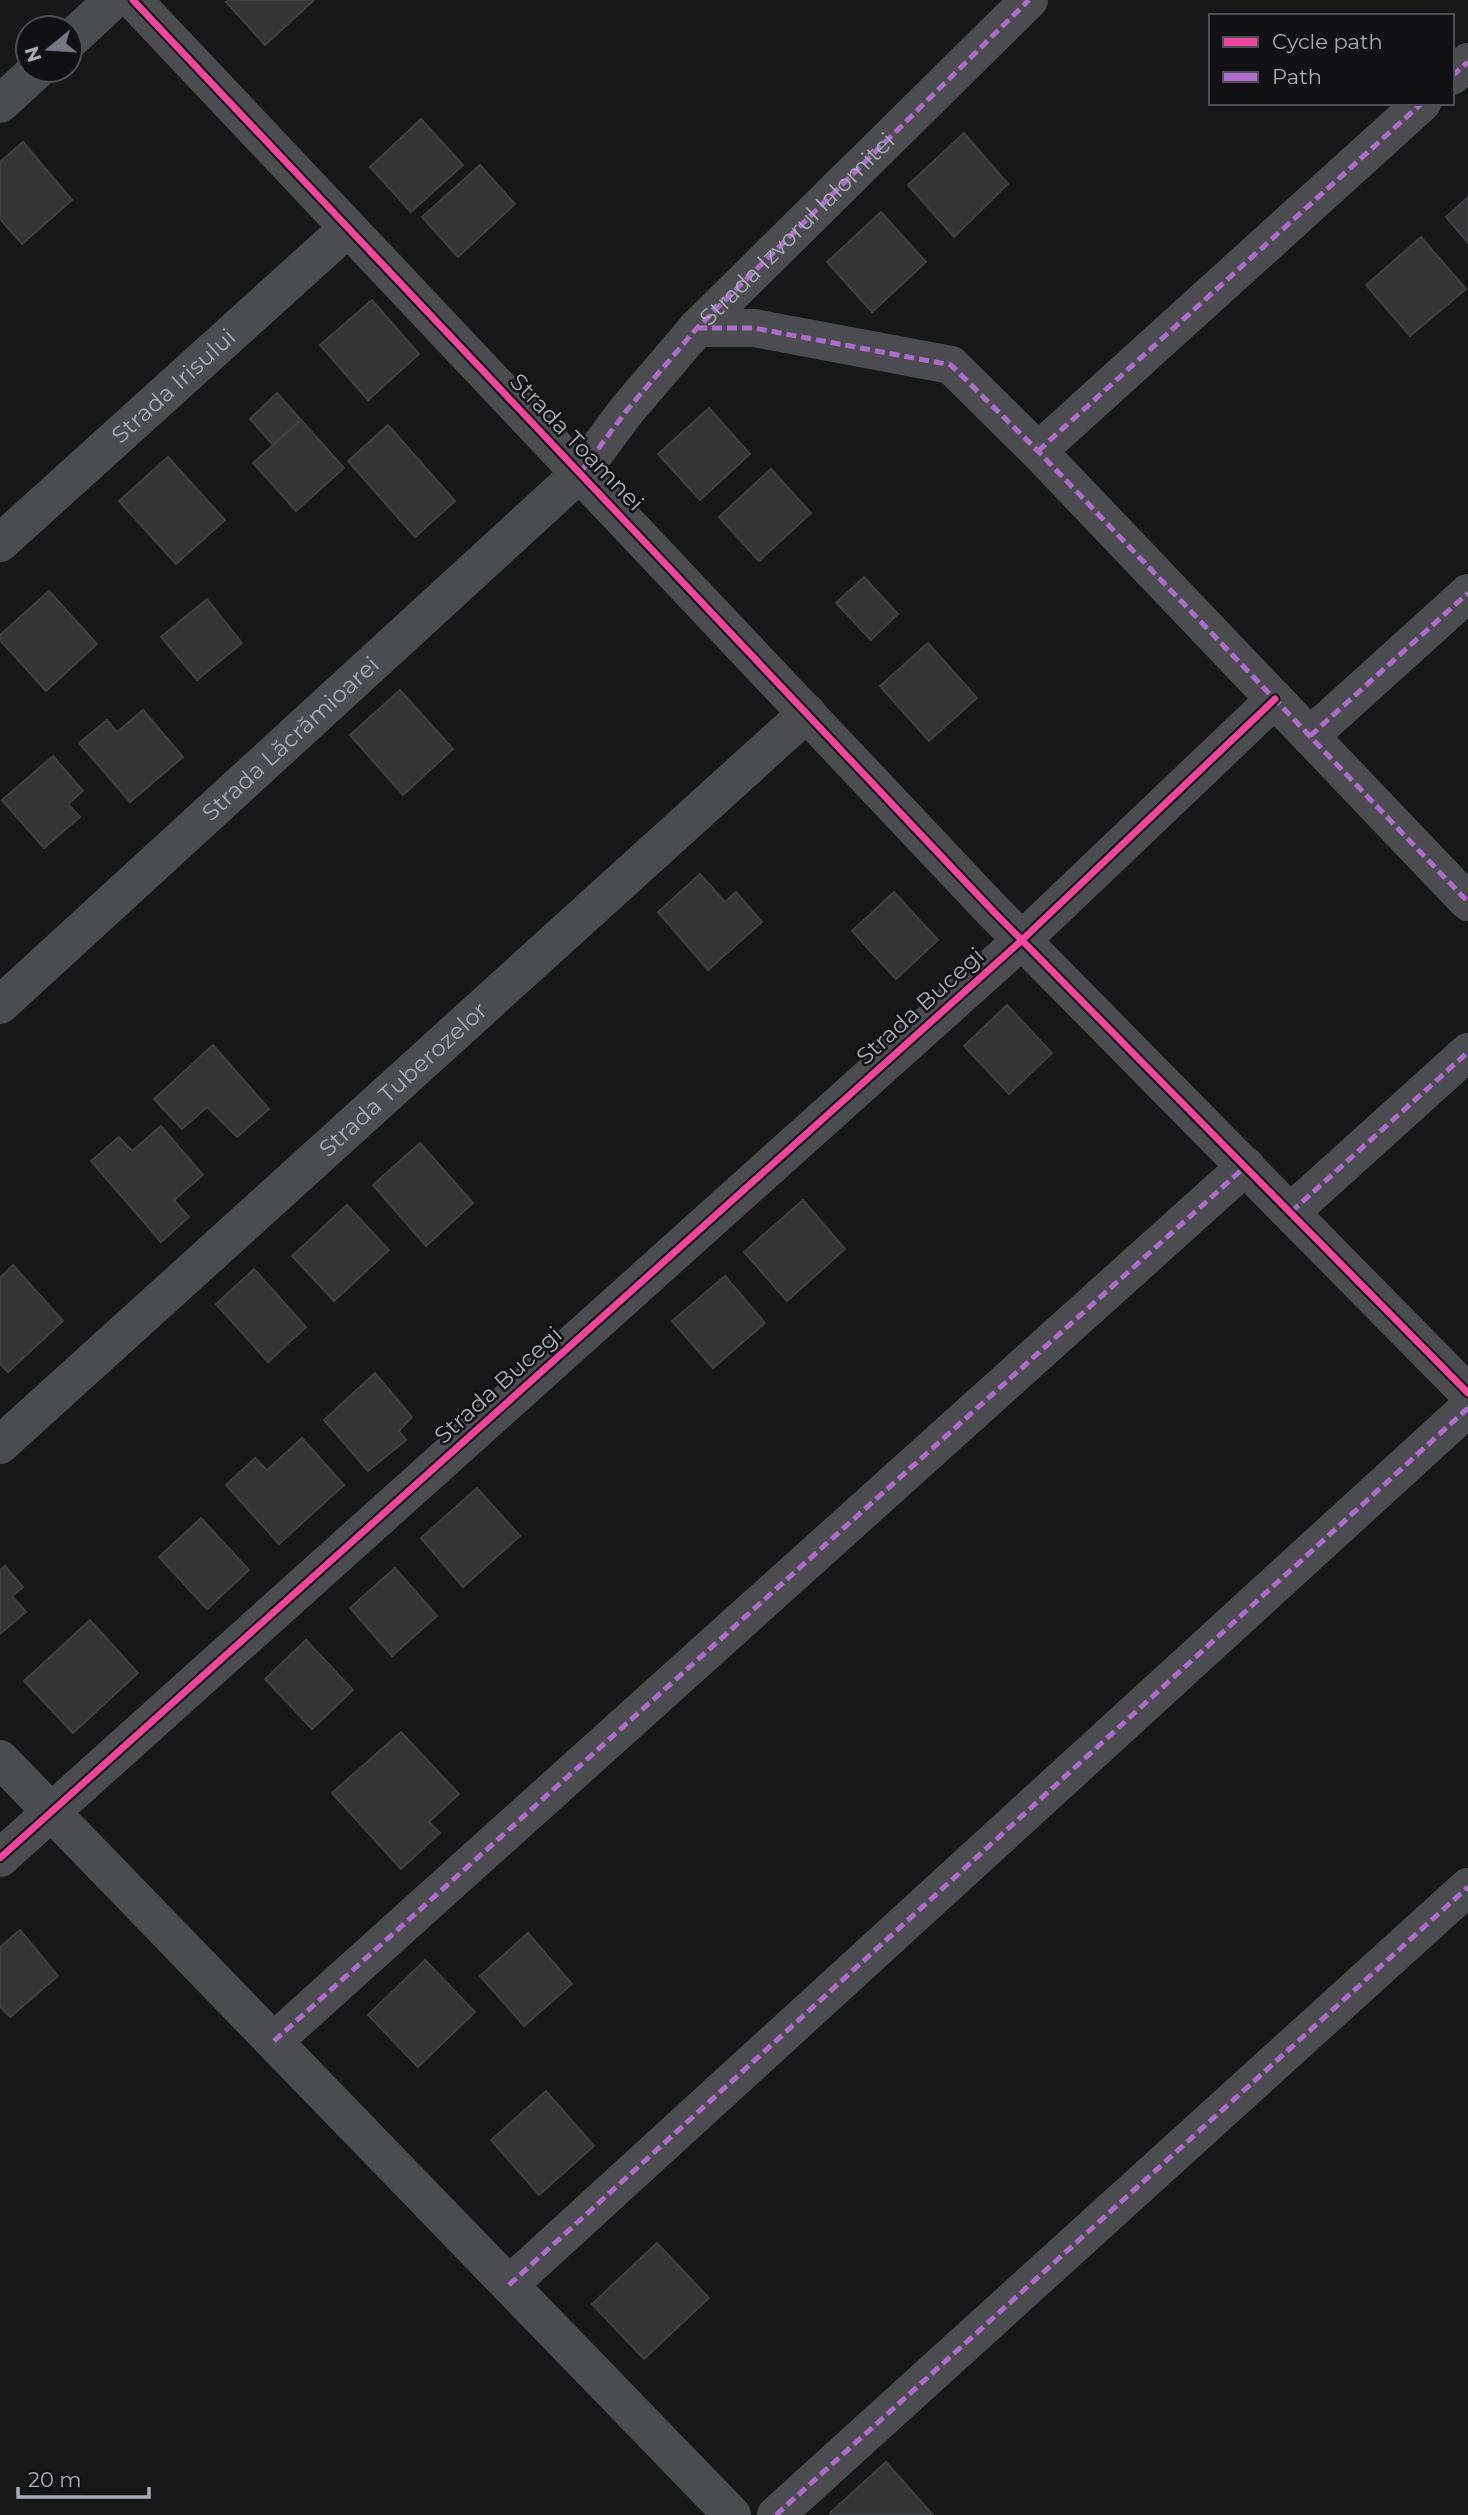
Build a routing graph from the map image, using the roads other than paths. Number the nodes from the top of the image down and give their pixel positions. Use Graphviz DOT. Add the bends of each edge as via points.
graph roads {
  1 [pos="113,0"];
  2 [pos="133,0"];
  3 [pos="1029,0"];
  4 [pos="84,27"];
  5 [pos="1468,62"];
  6 [pos="1454,74"];
  7 [pos="22,84"];
  8 [pos="0,104"];
  9 [pos="1420,105"];
  10 [pos="347,229"];
  11 [pos="696,328"];
  12 [pos="1038,451"];
  13 [pos="580,473"];
  14 [pos="0,543"];
  15 [pos="1468,593"];
  16 [pos="1275,699"];
  17 [pos="807,713"];
  18 [pos="1310,736"];
  19 [pos="1468,902"];
  20 [pos="1021,941"];
  21 [pos="0,1005"];
  22 [pos="1468,1052"];
  23 [pos="1246,1166"];
  24 [pos="1291,1212"];
  25 [pos="1468,1393"];
  26 [pos="1468,1408"];
  27 [pos="0,1444"];
  28 [pos="0,1759"];
  29 [pos="52,1812"];
  30 [pos="0,1858"];
  31 [pos="1468,1887"];
  32 [pos="274,2041"];
  33 [pos="509,2285"];
  34 [pos="732,2515"];
  35 [pos="776,2515"];
  1 -- 4 [label="street"];
  2 -- 10 [label="street, Strada Toamnei"];
  3 -- 11 [label="street, Strada Izvorul Ialomitei"];
  5 -- 6 [label="street"];
  7 -- 8 [label="street"];
  9 -- 12 [label="street"];
  10 -- 13 [label="street, Strada Toamnei"];
  10 -- 14 [label="street, Strada Irisului"];
  11 -- 12 [label="street" via="754,328 951,365"];
  11 -- 13 [label="street, Strada Izvorul Ialomitei"];
  12 -- 16 [label="street"];
  13 -- 17 [label="street, Strada Toamnei"];
  13 -- 21 [label="street, Strada Lăcrămioarei"];
  15 -- 18 [label="street"];
  16 -- 18 [label="street"];
  16 -- 20 [label="street, Strada Bucegi"];
  17 -- 20 [label="street, Strada Toamnei"];
  17 -- 27 [label="street, Strada Tuberozelor"];
  18 -- 19 [label="street"];
  20 -- 23 [label="street, Strada Toamnei"];
  20 -- 29 [label="street, Strada Bucegi"];
  22 -- 24 [label="street"];
  23 -- 24 [label="street, Strada Toamnei"];
  23 -- 32 [label="street"];
  24 -- 25 [label="street, Strada Toamnei"];
  26 -- 33 [label="street"];
  28 -- 29 [label="street"];
  29 -- 30 [label="street, Strada Bucegi"];
  29 -- 32 [label="street"];
  31 -- 35 [label="street"];
  32 -- 33 [label="street"];
  33 -- 34 [label="street"];
}
